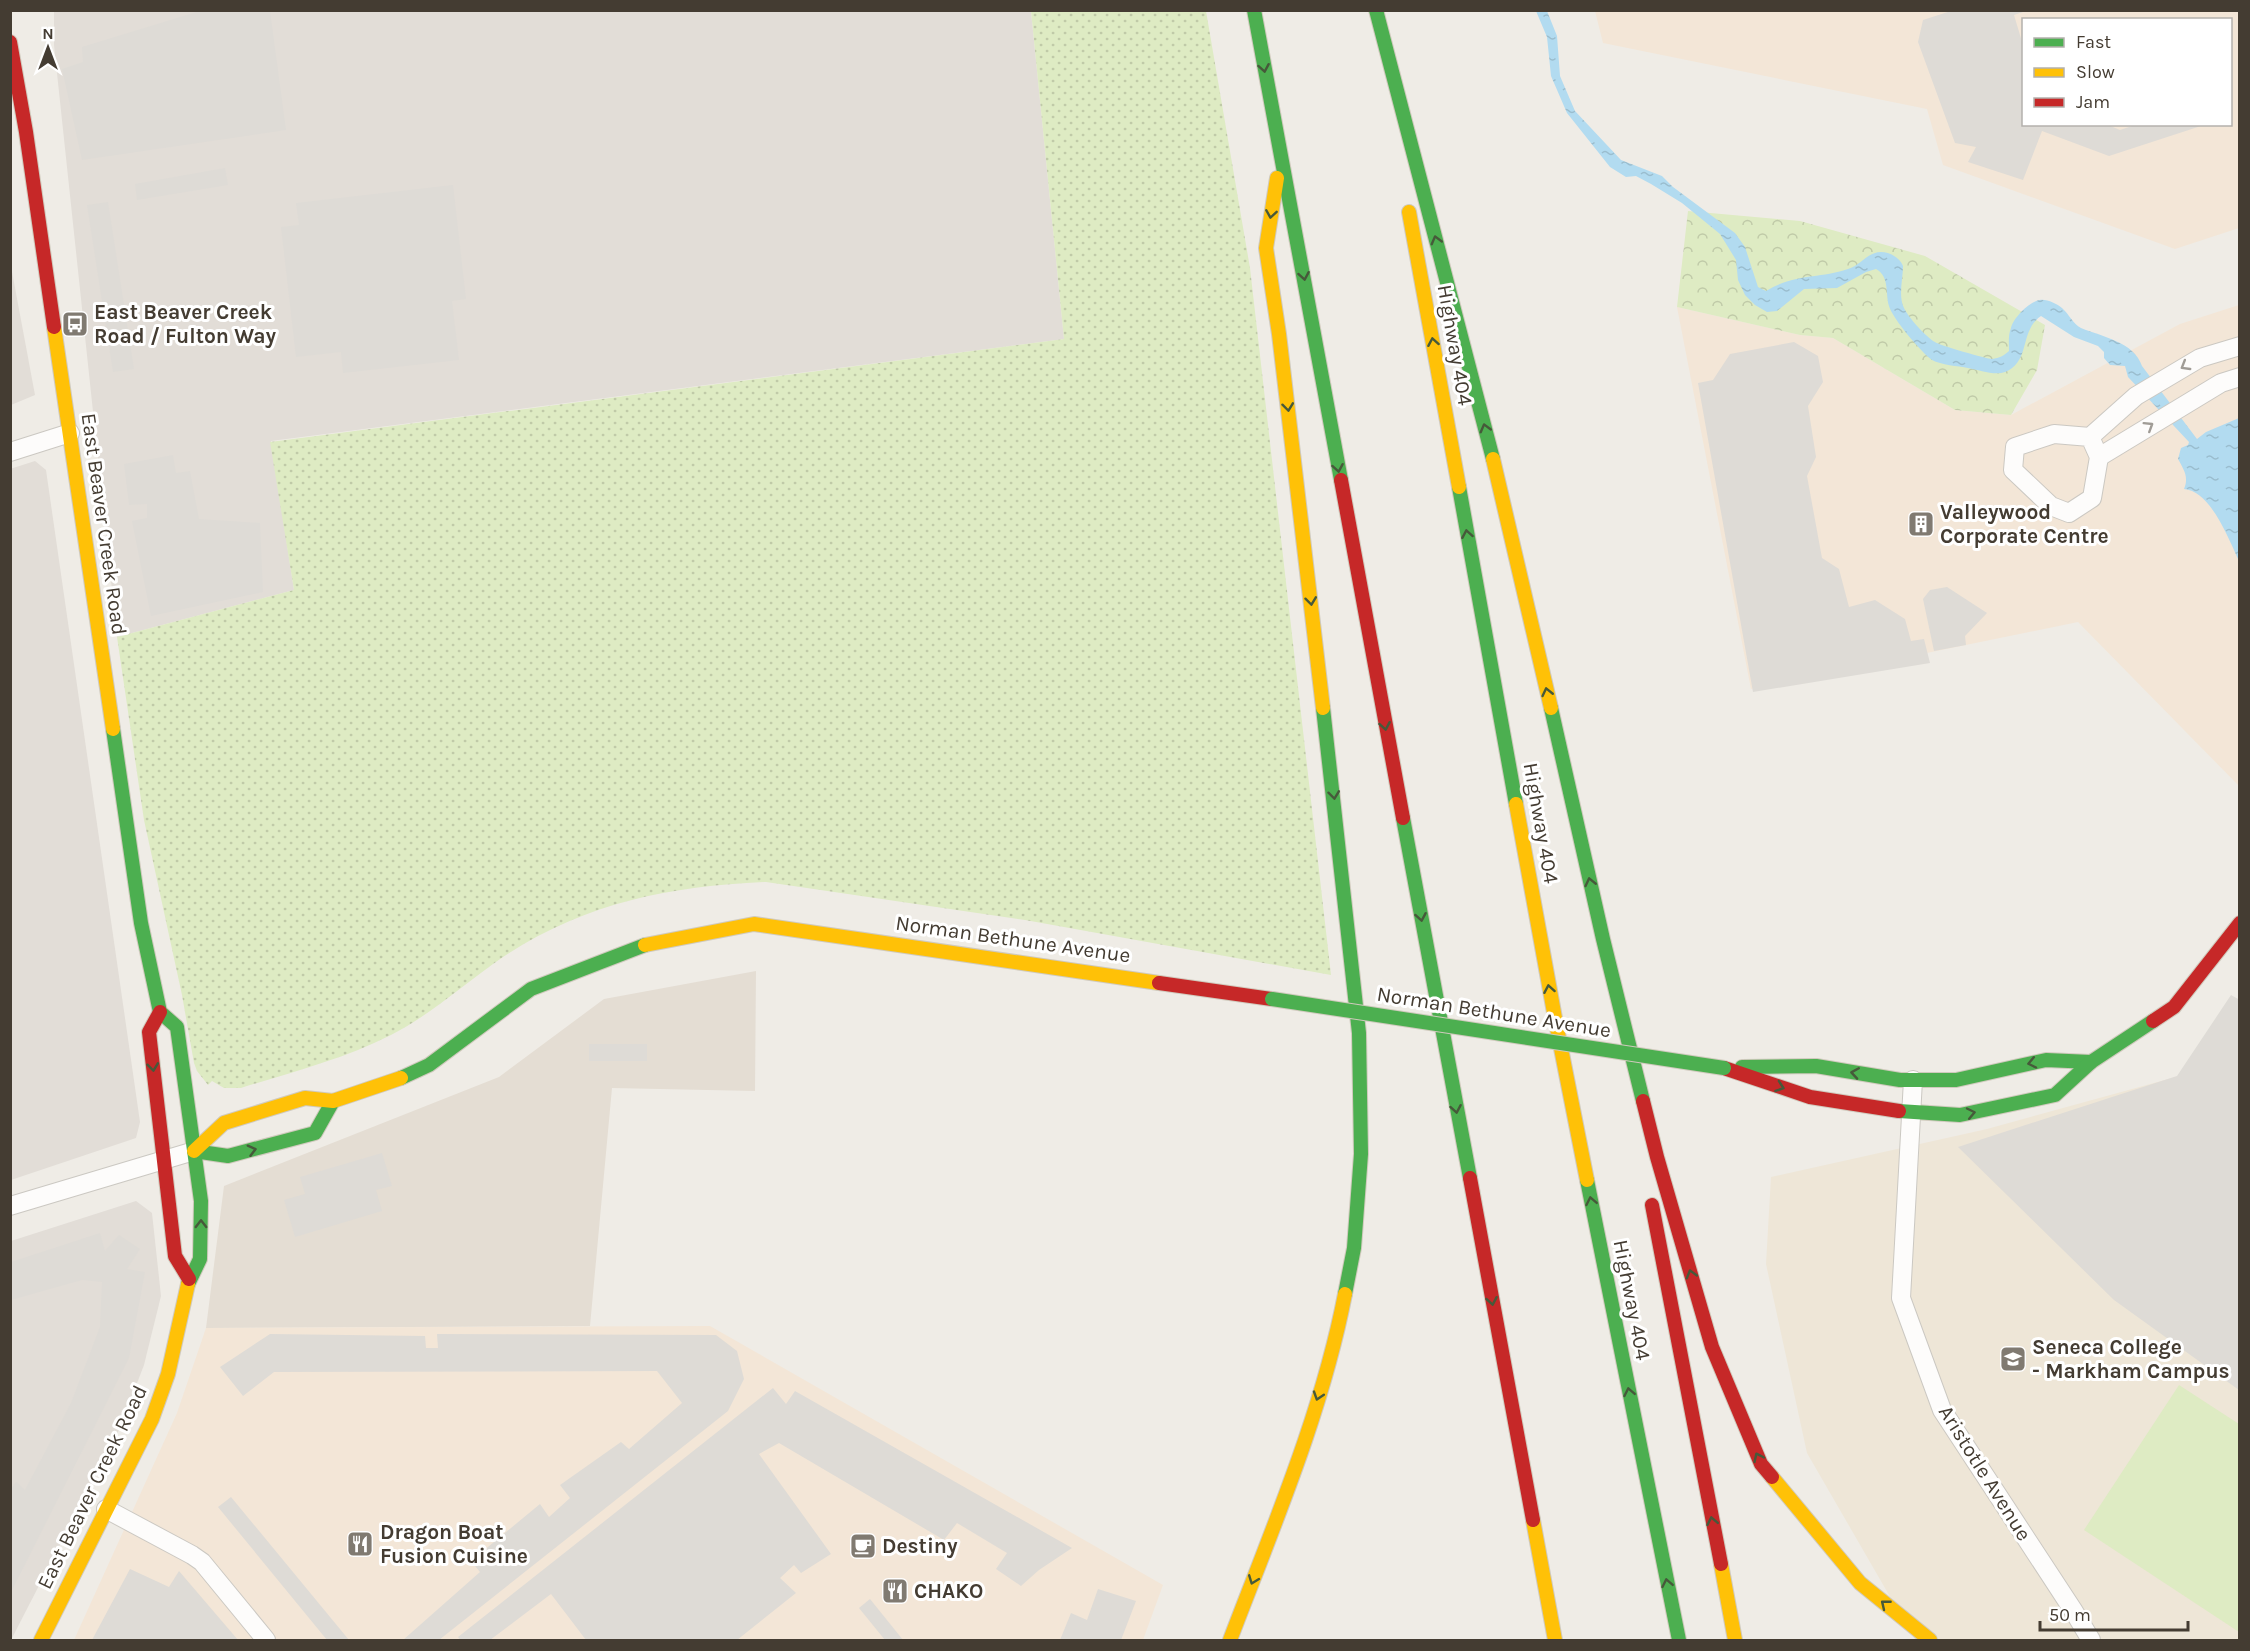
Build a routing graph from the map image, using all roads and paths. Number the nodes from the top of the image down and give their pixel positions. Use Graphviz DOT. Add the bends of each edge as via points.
graph roads {
  1 [pos="1254,10"];
  2 [pos="1374,10"];
  3 [pos="10,42"];
  4 [pos="1398,150"];
  5 [pos="1281,157"];
  6 [pos="1407,196"];
  7 [pos="2240,346"];
  8 [pos="2240,377"];
  9 [pos="70,433"];
  10 [pos="2090,437"];
  11 [pos="10,452"];
  12 [pos="2099,457"];
  13 [pos="2240,923"];
  14 [pos="1603,939"];
  15 [pos="160,1012"];
  16 [pos="2091,1062"];
  17 [pos="1724,1068"];
  18 [pos="1913,1080"];
  19 [pos="333,1101"];
  20 [pos="1912,1113"];
  21 [pos="194,1151"];
  22 [pos="1643,1156"];
  23 [pos="165,1159"];
  24 [pos="1649,1191"];
  25 [pos="10,1206"];
  26 [pos="189,1279"];
  27 [pos="106,1509"];
  28 [pos="41,1641"];
  29 [pos="266,1641"];
  30 [pos="1230,1641"];
  31 [pos="1555,1641"];
  32 [pos="1679,1641"];
  33 [pos="1735,1641"];
  34 [pos="1930,1641"];
  35 [pos="2091,1641"];
  1 -- 5 [label="main road, one-way"];
  2 -- 4 [label="main road"];
  14 -- 2 [label="main road, one-way" via="1500,485"];
  3 -- 9 [label="main road, East Beaver Creek Road"];
  5 -- 30 [label="main road, one-way" via="1266,248 1357,1010 1361,1154 1354,1248 1336,1341 1290,1483"];
  5 -- 31 [label="main road, one-way"];
  32 -- 6 [label="main road, Highway 404, one-way" via="1555,1018"];
  7 -- 10 [label="street, one-way" via="2200,358 2136,396"];
  12 -- 8 [label="street, one-way" via="2221,383"];
  9 -- 11 [label="street"];
  9 -- 15 [label="main road, East Beaver Creek Road" via="141,923"];
  10 -- 12 [label="street"];
  10 -- 12 [label="street" via="2054,434 2015,447 2013,470 2051,506 2069,513 2092,498"];
  13 -- 16 [label="main road, Norman Bethune Avenue" via="2174,1007"];
  14 -- 22 [label="main road"];
  34 -- 14 [label="main road, one-way" via="1860,1583 1761,1464 1712,1347 1657,1157"];
  15 -- 21 [label="main road, East Beaver Creek Road" via="177,1027"];
  15 -- 23 [label="main road, one-way" via="149,1032"];
  16 -- 18 [label="main road, Norman Bethune Avenue, one-way" via="2046,1060 1956,1080"];
  20 -- 16 [label="main road, Norman Bethune Avenue, one-way" via="1960,1115 2055,1095"];
  18 -- 17 [label="main road, Norman Bethune Avenue, one-way" via="1816,1066"];
  17 -- 19 [label="main road, Norman Bethune Avenue, bridge" via="754,924 650,942 531,989 429,1065"];
  17 -- 20 [label="main road, Norman Bethune Avenue, one-way" via="1810,1097"];
  18 -- 20 [label="street, Aristotle Avenue"];
  19 -- 21 [label="main road, Norman Bethune Avenue" via="305,1098 224,1123"];
  21 -- 19 [label="main road, one-way" via="228,1156 315,1132"];
  20 -- 35 [label="street, Aristotle Avenue" via="1901,1298 1942,1410"];
  21 -- 23 [label="street"];
  26 -- 21 [label="main road, East Beaver Creek Road, one-way" via="200,1259 201,1201"];
  23 -- 25 [label="street"];
  23 -- 26 [label="main road" via="175,1256"];
  33 -- 24 [label="main road, one-way"];
  26 -- 27 [label="main road, East Beaver Creek Road" via="168,1374 152,1419"];
  27 -- 28 [label="main road, East Beaver Creek Road"];
  27 -- 29 [label="street" via="202,1562"];
}
